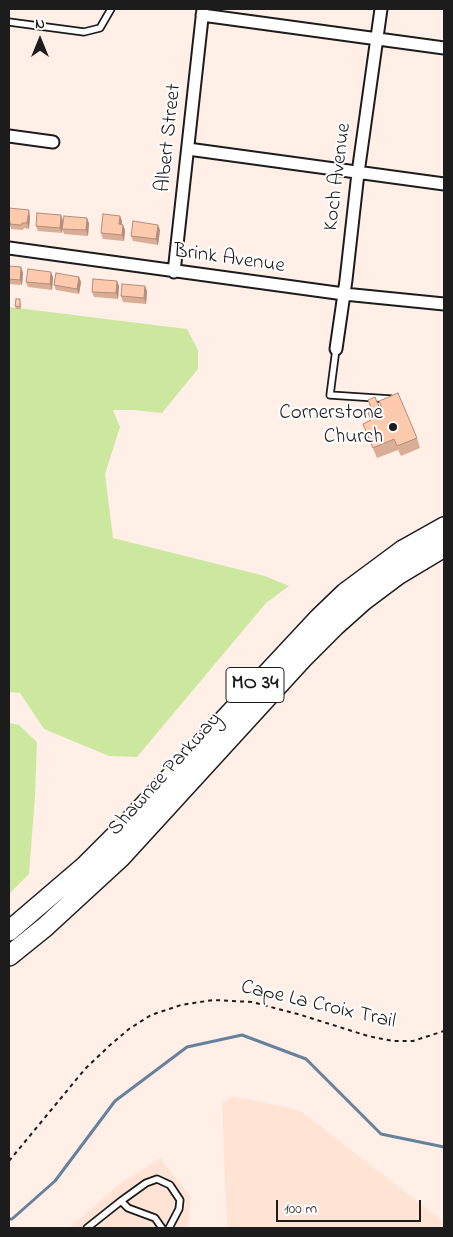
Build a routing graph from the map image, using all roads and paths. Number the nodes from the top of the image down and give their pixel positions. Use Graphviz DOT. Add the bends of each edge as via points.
graph roads {
  1 [pos="111,9"];
  2 [pos="380,9"];
  3 [pos="203,12"];
  4 [pos="9,22"];
  5 [pos="376,38"];
  6 [pos="444,48"];
  7 [pos="9,136"];
  8 [pos="53,142"];
  9 [pos="188,149"];
  10 [pos="358,173"];
  11 [pos="444,184"];
  12 [pos="9,248"];
  13 [pos="174,272"];
  14 [pos="344,294"];
  15 [pos="444,304"];
  16 [pos="336,349"];
  17 [pos="391,399"];
  18 [pos="444,527"];
  19 [pos="444,546"];
  20 [pos="9,931"];
  21 [pos="9,956"];
  22 [pos="444,1031"];
  23 [pos="9,1161"];
  24 [pos="120,1201"];
  25 [pos="87,1228"];
  26 [pos="162,1228"];
  27 [pos="169,1228"];
  1 -- 4 [label="lane" via="100,28 84,32"];
  2 -- 5 [label="street, Koch Avenue"];
  3 -- 5 [label="street"];
  3 -- 9 [label="street, Albert Street"];
  5 -- 6 [label="street"];
  5 -- 10 [label="street, Koch Avenue"];
  7 -- 8 [label="street"];
  9 -- 10 [label="street"];
  9 -- 13 [label="street, Albert Street"];
  10 -- 11 [label="street"];
  10 -- 14 [label="street, Koch Avenue"];
  12 -- 13 [label="street, Brink Avenue"];
  13 -- 14 [label="street, Brink Avenue"];
  14 -- 15 [label="street, Brink Avenue"];
  14 -- 16 [label="street, Koch Avenue"];
  16 -- 17 [label="lane" via="330,395"];
  18 -- 20 [label="highway, Shawnee Parkway / MO 34" via="403,550 345,593 124,827 85,866"];
  19 -- 21 [label="highway, Shawnee Parkway / MO 34" via="399,574 335,626 120,858"];
  22 -- 23 [label="path, Cape La Croix Trail" via="413,1040 394,1040 368,1036 302,1014 252,1002 213,1000 181,1006 151,1015 108,1046"];
  24 -- 25 [label="lane"];
  24 -- 26 [label="lane" via="128,1208 155,1218"];
  24 -- 27 [label="lane" via="146,1182 157,1179 170,1185 180,1200 179,1210"];
}
